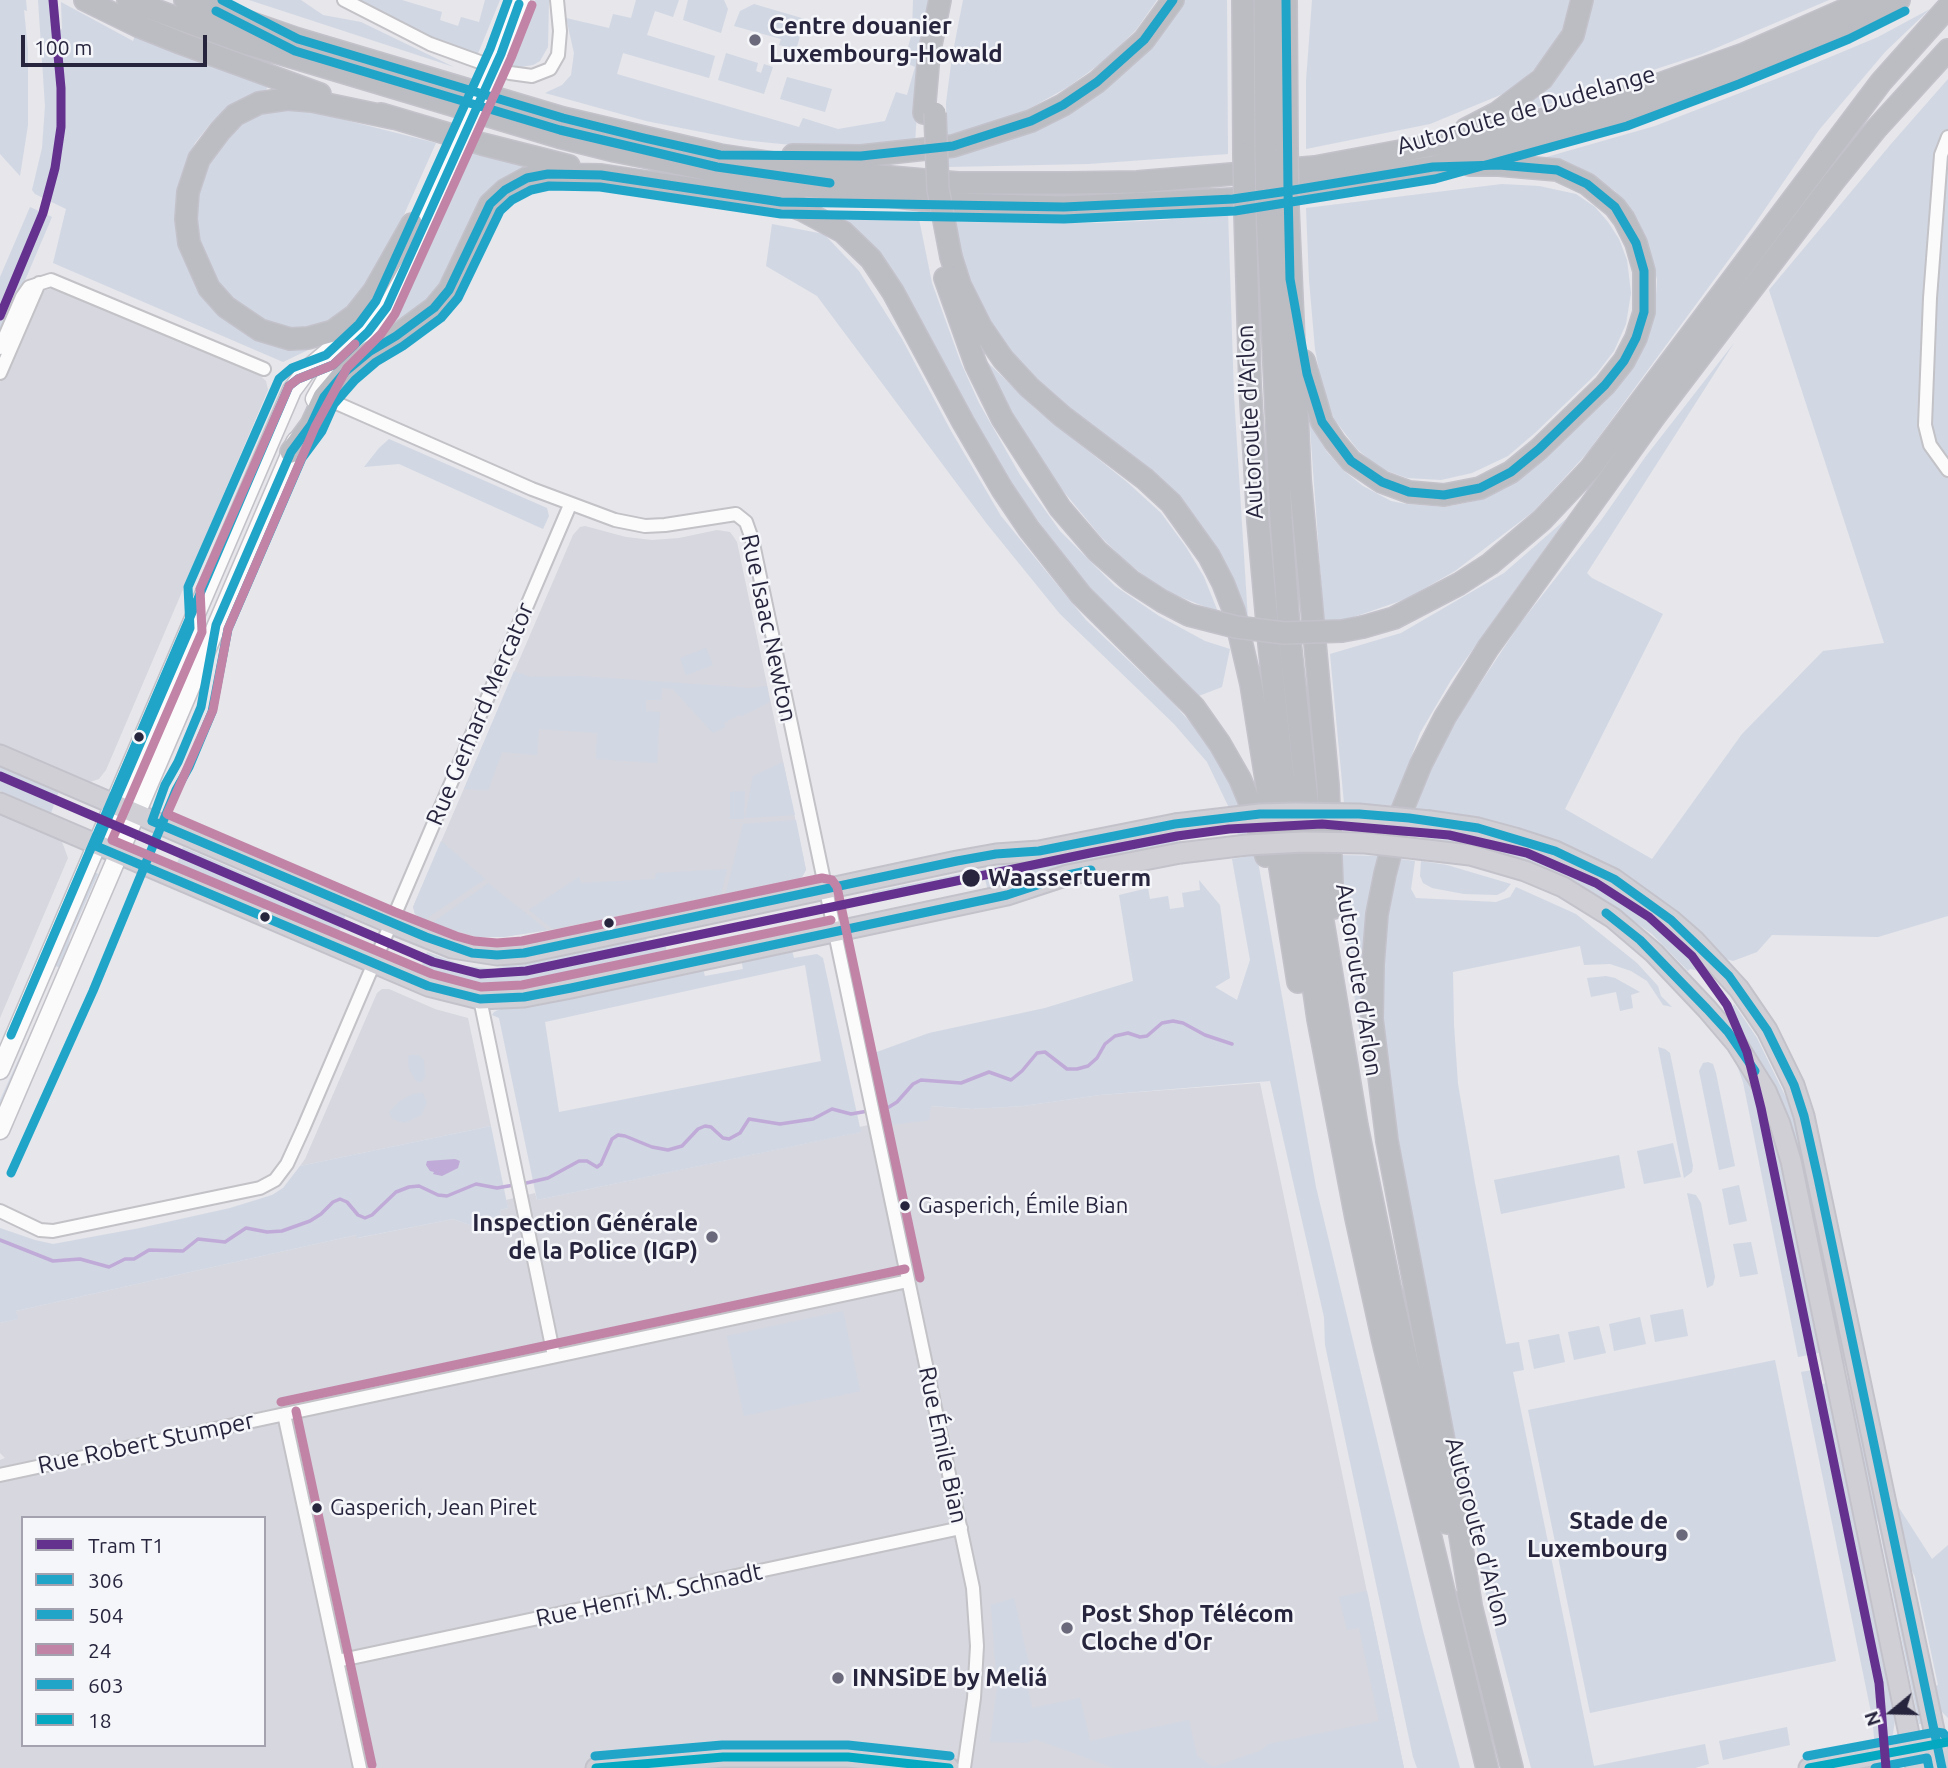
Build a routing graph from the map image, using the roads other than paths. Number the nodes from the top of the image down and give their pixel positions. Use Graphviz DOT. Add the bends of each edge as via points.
graph roads {
  1 [pos="85,0"];
  2 [pos="128,0"];
  3 [pos="185,0"];
  4 [pos="222,0"];
  5 [pos="344,0"];
  6 [pos="508,0"];
  7 [pos="521,0"];
  8 [pos="557,0"];
  9 [pos="940,0"];
  10 [pos="951,0"];
  11 [pos="1173,0"];
  12 [pos="1243,0"];
  13 [pos="1265,0"];
  14 [pos="1286,0"];
  15 [pos="1297,0"];
  16 [pos="1582,0"];
  17 [pos="1867,0"];
  18 [pos="1899,0"];
  19 [pos="1948,7"];
  20 [pos="298,39"];
  21 [pos="1948,50"];
  22 [pos="495,51"];
  23 [pos="1286,66"];
  24 [pos="930,113"];
  25 [pos="393,118"];
  26 [pos="1948,137"];
  27 [pos="1433,145"];
  28 [pos="1277,150"];
  29 [pos="449,153"];
  30 [pos="720,155"];
  31 [pos="1433,167"];
  32 [pos="601,175"];
  33 [pos="781,202"];
  34 [pos="955,204"];
  35 [pos="1278,209"];
  36 [pos="412,224"];
  37 [pos="945,257"];
  38 [pos="1290,279"];
  39 [pos="39,282"];
  40 [pos="0,348"];
  41 [pos="264,369"];
  42 [pos="0,373"];
  43 [pos="334,402"];
  44 [pos="291,452"];
  45 [pos="1948,470"];
  46 [pos="570,505"];
  47 [pos="0,755"];
  48 [pos="0,803"];
  49 [pos="113,804"];
  50 [pos="136,814"];
  51 [pos="96,846"];
  52 [pos="118,855"];
  53 [pos="825,890"];
  54 [pos="390,923"];
  55 [pos="834,932"];
  56 [pos="1292,946"];
  57 [pos="373,963"];
  58 [pos="480,999"];
  59 [pos="0,1070"];
  60 [pos="875,1124"];
  61 [pos="0,1130"];
  62 [pos="0,1211"];
  63 [pos="1356,1218"];
  64 [pos="908,1281"];
  65 [pos="1390,1287"];
  66 [pos="554,1356"];
  67 [pos="284,1414"];
  68 [pos="0,1475"];
  69 [pos="961,1528"];
  70 [pos="1471,1605"];
  71 [pos="337,1661"];
  72 [pos="1942,1743"];
  73 [pos="1912,1748"];
  74 [pos="360,1768"];
  75 [pos="596,1768"];
  76 [pos="949,1768"];
  77 [pos="964,1768"];
  78 [pos="1488,1768"];
  79 [pos="1512,1768"];
  80 [pos="1809,1768"];
  81 [pos="1916,1768"];
  82 [pos="1945,1768"];
  1 -- 25 [label="highway" via="241,66"];
  2 -- 34 [label="highway, Autoroute de Dudelange" via="245,43 615,151 760,180"];
  3 -- 20 [label="highway, Autoroute de Dudelange"];
  4 -- 20 [label="highway"];
  5 -- 8 [label="street" via="430,44 510,73 532,76 550,69 558,55"];
  6 -- 22 [label="main road"];
  7 -- 22 [label="main road"];
  9 -- 24 [label="highway" via="929,54"];
  10 -- 24 [label="highway"];
  11 -- 30 [label="highway" via="1144,40 1097,82 1031,121 989,136 953,146 861,156"];
  12 -- 63 [label="highway, Autoroute d'Arlon, bridge" via="1245,213 1258,521 1282,768 1318,1019"];
  13 -- 28 [label="highway"];
  14 -- 23 [label="highway"];
  15 -- 23 [label="highway"];
  16 -- 27 [label="highway" via="1573,34 1542,79 1497,113"];
  17 -- 27 [label="highway, Autoroute de Dudelange" via="1744,54 1606,103"];
  18 -- 31 [label="highway, Autoroute de Dudelange" via="1796,48 1624,114"];
  19 -- 37 [label="highway, bridge" via="1881,82 1590,469 1542,520 1459,584 1394,618 1363,627 1284,633 1189,615 1131,581 1097,551 1060,508 1002,418 976,365"];
  20 -- 30 [label="highway, Autoroute de Dudelange" via="563,118"];
  21 -- 70 [label="highway" via="1834,181 1655,416 1496,637 1445,717 1401,813 1377,914 1372,1019 1387,1141"];
  22 -- 29 [label="main road"];
  23 -- 28 [label="highway"];
  24 -- 37 [label="highway" via="927,187"];
  25 -- 32 [label="highway"];
  25 -- 36 [label="highway" via="287,99 259,103 236,115 199,159 188,192 189,243 209,288 226,307 260,330 290,339 308,338 333,331 355,315"];
  26 -- 45 [label="street" via="1941,155 1925,425 1930,445"];
  27 -- 30 [label="highway, Autoroute de Dudelange" via="1315,167 1109,183 958,183 834,172"];
  28 -- 35 [label="highway, bridge"];
  28 -- 35 [label="highway, Autoroute d'Arlon, bridge" via="1267,184"];
  29 -- 36 [label="main road"];
  29 -- 44 [label="main road" via="384,309 337,360"];
  31 -- 34 [label="highway, Autoroute de Dudelange" via="1233,198 1064,207"];
  31 -- 38 [label="highway" via="1499,164 1574,176 1615,207 1641,257 1644,312 1624,361 1596,395 1511,472 1480,488 1444,495 1391,486 1352,461 1322,422 1313,397"];
  32 -- 33 [label="highway"];
  32 -- 44 [label="highway" via="548,174 527,178 505,190 490,204 449,290 434,308 345,371"];
  33 -- 34 [label="highway"];
  33 -- 56 [label="highway" via="843,232 871,259 1029,529 1081,595 1194,707 1220,744 1253,810"];
  35 -- 38 [label="highway"];
  35 -- 65 [label="highway, Autoroute d'Arlon" via="1280,518 1302,764 1337,1015"];
  36 -- 49 [label="main road" via="376,301 292,390"];
  37 -- 56 [label="highway" via="1003,359 1062,416 1171,503 1209,556 1234,611 1245,656"];
  38 -- 65 [label="highway" via="1300,479 1328,785 1332,902"];
  39 -- 40 [label="street" via="22,297"];
  39 -- 41 [label="street" via="58,281"];
  39 -- 42 [label="street"];
  43 -- 46 [label="street, Rue Isaac Newton"];
  44 -- 50 [label="main road"];
  46 -- 53 [label="street, Rue Isaac Newton" via="645,526 723,515 743,518 752,539"];
  46 -- 54 [label="street, Rue Gerhard Mercator"];
  47 -- 49 [label="main road"];
  48 -- 51 [label="main road"];
  49 -- 50 [label="main road"];
  49 -- 51 [label="main road"];
  50 -- 52 [label="main road"];
  50 -- 54 [label="main road"];
  51 -- 52 [label="main road"];
  51 -- 59 [label="main road"];
  52 -- 57 [label="main road"];
  52 -- 61 [label="main road"];
  53 -- 54 [label="main road" via="497,955 452,948"];
  53 -- 55 [label="street, Rue Isaac Newton"];
  53 -- 72 [label="main road, bridge" via="957,861 1039,851 1175,824 1295,813 1360,814 1478,828 1555,851 1614,879 1664,914 1740,989 1794,1085"];
  54 -- 57 [label="street, Rue Gerhard Mercator"];
  55 -- 58 [label="main road" via="524,997"];
  55 -- 60 [label="street, Rue Isaac Newton"];
  55 -- 73 [label="main road, bridge" via="1180,853 1303,842 1365,843 1470,855 1563,887 1597,907 1640,940 1728,1032 1756,1073 1777,1116 1791,1161"];
  56 -- 63 [label="highway" via="1332,1164"];
  57 -- 58 [label="main road" via="428,986"];
  57 -- 62 [label="street, Rue Gerhard Mercator" via="291,1156 268,1185 52,1231"];
  58 -- 66 [label="street"];
  60 -- 64 [label="street, Rue Émile Bian"];
  63 -- 78 [label="highway, Autoroute d'Arlon"];
  64 -- 66 [label="street, Rue Robert Stumper"];
  64 -- 69 [label="street, Rue Émile Bian"];
  65 -- 70 [label="highway, Autoroute d'Arlon" via="1435,1483"];
  66 -- 67 [label="street, Rue Robert Stumper"];
  67 -- 68 [label="street, Rue Robert Stumper"];
  67 -- 71 [label="street"];
  69 -- 71 [label="street, Rue Henri M. Schnadt"];
  69 -- 77 [label="street, Rue Émile Bian" via="977,1620 974,1698"];
  70 -- 79 [label="highway, Autoroute d'Arlon"];
  71 -- 74 [label="street"];
  72 -- 73 [label="main road"];
  72 -- 82 [label="main road"];
  73 -- 80 [label="main road"];
  73 -- 81 [label="main road"];
  75 -- 76 [label="main road" via="723,1757 838,1757"];
}
